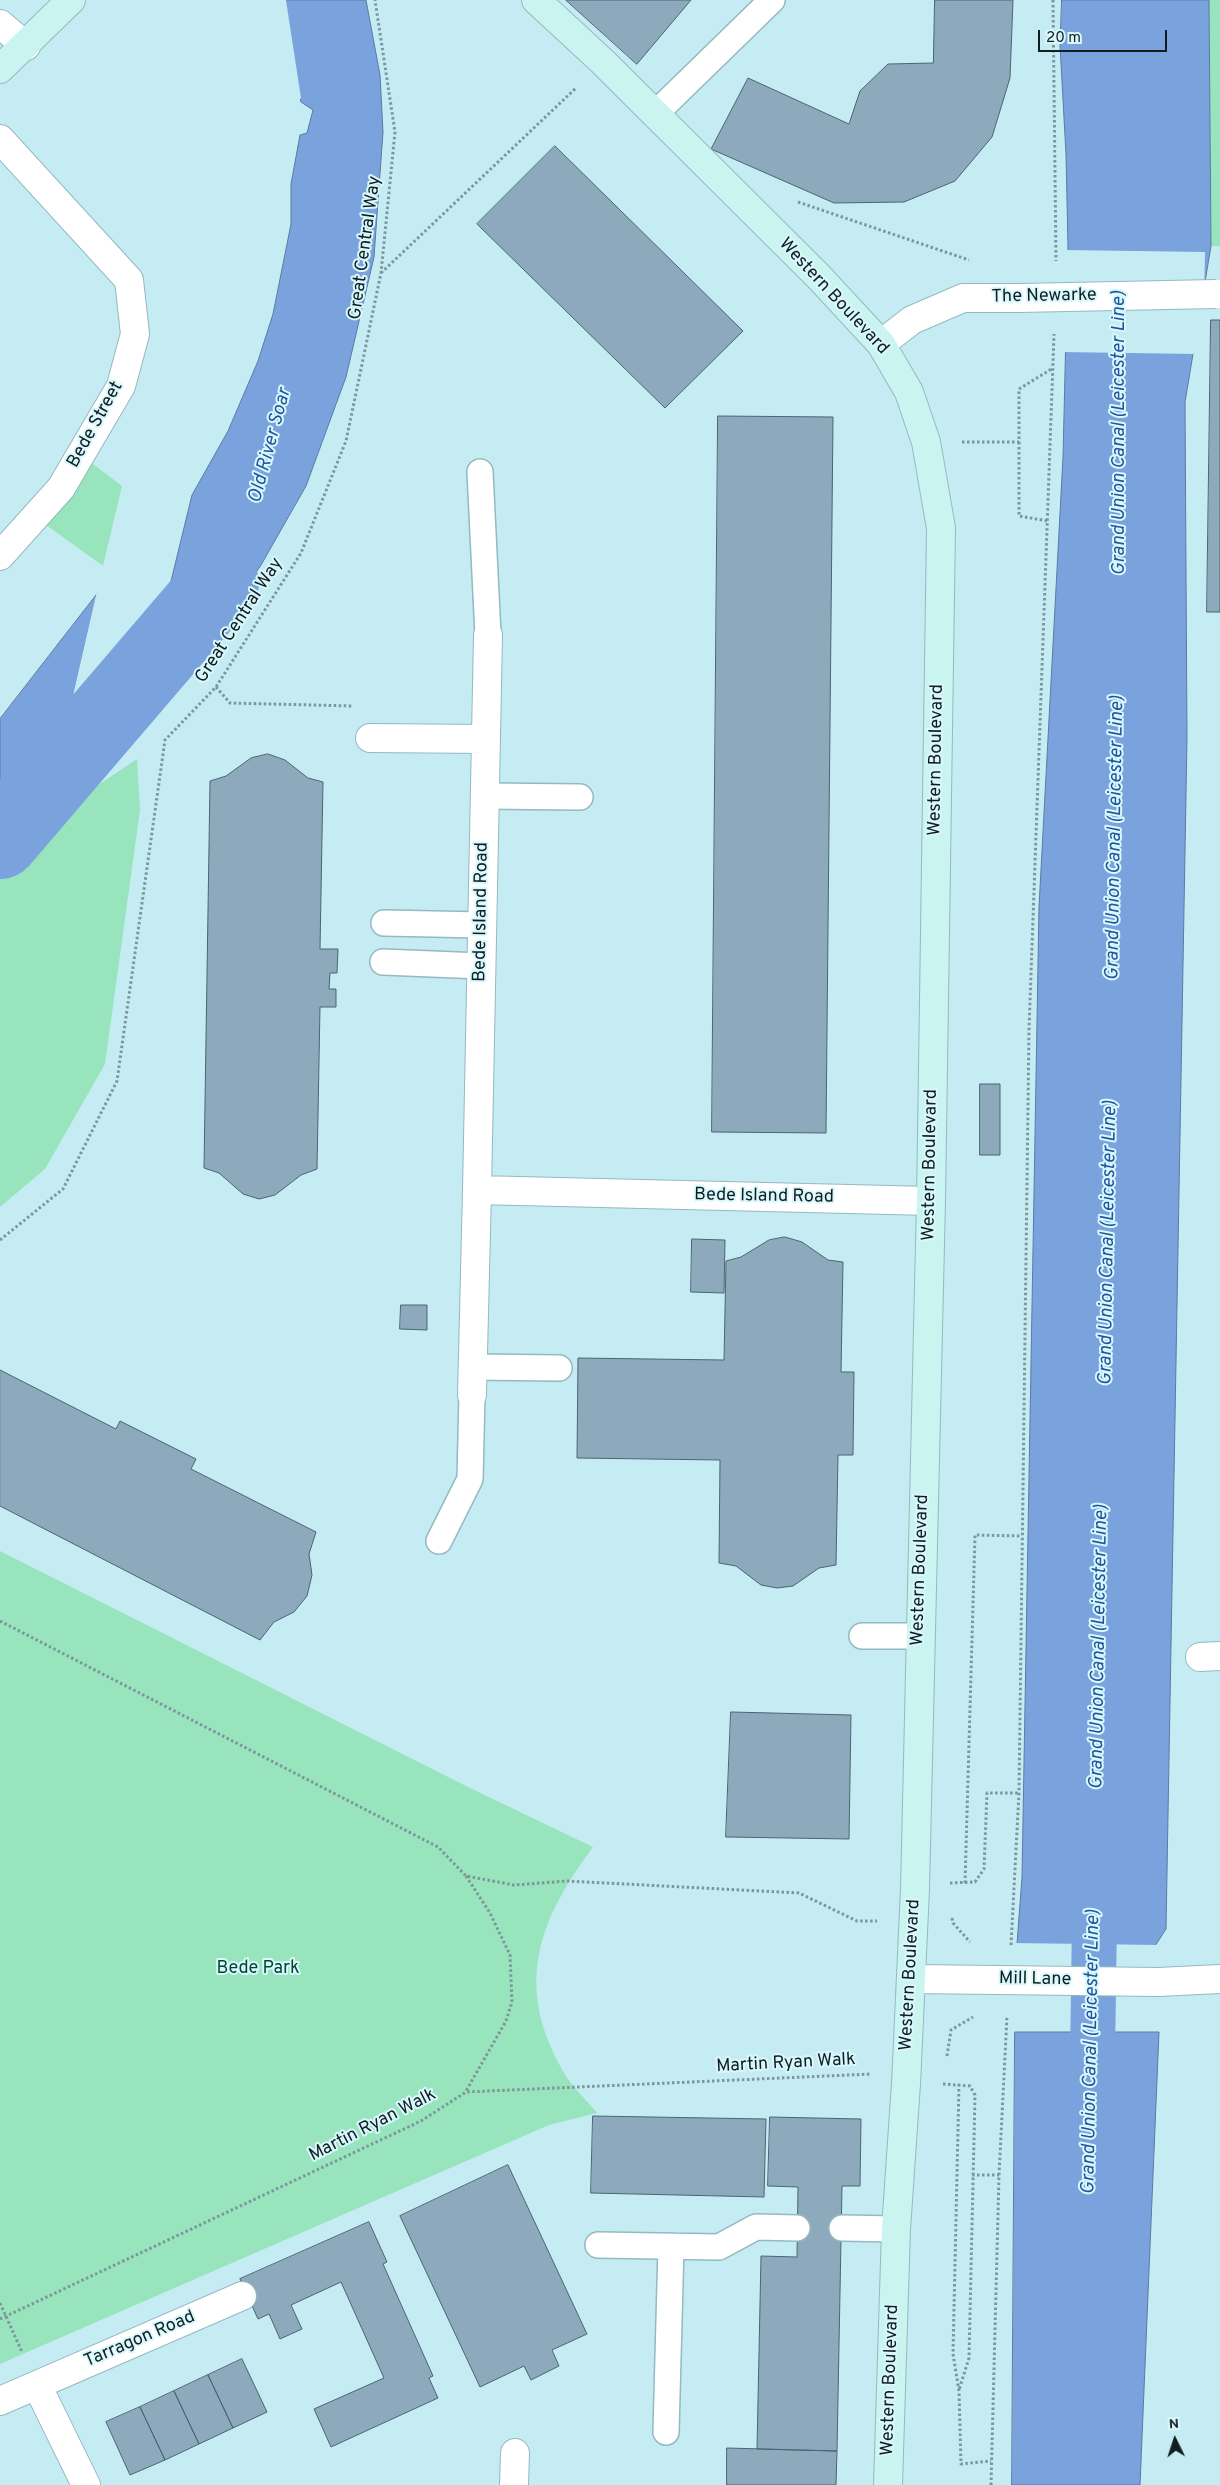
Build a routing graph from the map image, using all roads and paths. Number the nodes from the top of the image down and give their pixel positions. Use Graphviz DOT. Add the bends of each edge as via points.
graph roads {
  1 [pos="71,0"];
  2 [pos="375,0"];
  3 [pos="536,0"];
  4 [pos="772,0"];
  5 [pos="1053,0"];
  6 [pos="0,24"];
  7 [pos="26,46"];
  8 [pos="603,62"];
  9 [pos="0,69"];
  10 [pos="655,114"];
  11 [pos="0,139"];
  12 [pos="796,201"];
  13 [pos="1056,265"];
  14 [pos="381,273"];
  15 [pos="1218,294"];
  16 [pos="1019,298"];
  17 [pos="1054,331"];
  18 [pos="881,344"];
  19 [pos="1053,368"];
  20 [pos="974,441"];
  21 [pos="1019,442"];
  22 [pos="480,472"];
  23 [pos="1048,521"];
  24 [pos="0,556"];
  25 [pos="488,634"];
  26 [pos="216,687"];
  27 [pos="358,706"];
  28 [pos="370,738"];
  29 [pos="486,739"];
  30 [pos="484,796"];
  31 [pos="580,797"];
  32 [pos="384,923"];
  33 [pos="482,925"];
  34 [pos="384,962"];
  35 [pos="481,966"];
  36 [pos="478,1190"];
  37 [pos="931,1201"];
  38 [pos="0,1240"];
  39 [pos="473,1366"];
  40 [pos="559,1368"];
  41 [pos="472,1395"];
  42 [pos="1021,1536"];
  43 [pos="439,1541"];
  44 [pos="0,1621"];
  45 [pos="862,1636"];
  46 [pos="919,1636"];
  47 [pos="1018,1793"];
  48 [pos="466,1876"];
  49 [pos="857,1921"];
  50 [pos="1010,1948"];
  51 [pos="911,1979"];
  52 [pos="987,1979"];
  53 [pos="1220,1979"];
  54 [pos="1007,2015"];
  55 [pos="906,2074"];
  56 [pos="944,2074"];
  57 [pos="960,2084"];
  58 [pos="466,2092"];
  59 [pos="972,2175"];
  60 [pos="999,2175"];
  61 [pos="797,2228"];
  62 [pos="842,2228"];
  63 [pos="896,2229"];
  64 [pos="598,2245"];
  65 [pos="670,2246"];
  66 [pos="242,2296"];
  67 [pos="0,2303"];
  68 [pos="6,2317"];
  69 [pos="0,2319"];
  70 [pos="37,2385"];
  71 [pos="959,2391"];
  72 [pos="0,2401"];
  73 [pos="666,2432"];
  74 [pos="515,2453"];
  75 [pos="992,2461"];
  76 [pos="86,2485"];
  77 [pos="514,2485"];
  78 [pos="888,2485"];
  79 [pos="991,2485"];
  1 -- 7 [label="street"];
  2 -- 14 [label="path, Great Central Way" via="395,132"];
  3 -- 8 [label="street, Western Boulevard"];
  4 -- 10 [label="lane"];
  5 -- 13 [label="path"];
  6 -- 7 [label="street"];
  7 -- 9 [label="street"];
  8 -- 10 [label="street, Western Boulevard"];
  8 -- 14 [label="path"];
  10 -- 18 [label="street, Western Boulevard" via="819,277"];
  11 -- 24 [label="street, Bede Street" via="129,280 135,334 121,386 61,488"];
  12 -- 16 [label="path" via="968,260"];
  14 -- 26 [label="path, Great Central Way" via="346,441 301,553"];
  15 -- 16 [label="street, The Newarke, bridge"];
  16 -- 18 [label="street, The Newarke" via="963,298 912,320"];
  17 -- 19 [label="path"];
  18 -- 37 [label="street, Western Boulevard" via="909,392 926,442 941,528"];
  19 -- 21 [label="path" via="1019,389"];
  19 -- 23 [label="path"];
  20 -- 21 [label="path"];
  21 -- 23 [label="path" via="1019,516"];
  22 -- 25 [label="lane"];
  23 -- 42 [label="path" via="1029,1030"];
  25 -- 29 [label="street, Bede Island Road"];
  26 -- 27 [label="path" via="230,704"];
  26 -- 38 [label="path, Great Central Way" via="165,740 117,1081 63,1189"];
  28 -- 29 [label="street"];
  29 -- 30 [label="street, Bede Island Road"];
  30 -- 31 [label="lane"];
  30 -- 33 [label="street, Bede Island Road"];
  32 -- 33 [label="lane"];
  33 -- 35 [label="street, Bede Island Road"];
  34 -- 35 [label="lane"];
  35 -- 36 [label="street, Bede Island Road"];
  36 -- 37 [label="street, Bede Island Road"];
  36 -- 39 [label="street, Bede Island Road"];
  37 -- 46 [label="street, Western Boulevard"];
  39 -- 40 [label="lane"];
  39 -- 41 [label="street, Bede Island Road"];
  41 -- 43 [label="lane" via="470,1479"];
  42 -- 47 [label="path"];
  42 -- 47 [label="path" via="975,1535 966,1883 975,1882 984,1870 987,1793"];
  44 -- 48 [label="path" via="438,1847"];
  45 -- 46 [label="lane"];
  46 -- 51 [label="street, Western Boulevard"];
  47 -- 50 [label="path"];
  48 -- 49 [label="path" via="514,1885 567,1881 800,1893"];
  48 -- 58 [label="path" via="490,1913 510,1955 512,2002 506,2020"];
  51 -- 52 [label="street, Mill Lane"];
  51 -- 55 [label="street, Western Boulevard"];
  52 -- 53 [label="street, Mill Lane, bridge" via="1158,1982"];
  52 -- 56 [label="path" via="976,2015 951,2030"];
  54 -- 60 [label="path"];
  55 -- 56 [label="path, Martin Ryan Walk"];
  55 -- 58 [label="path, Martin Ryan Walk"];
  55 -- 63 [label="street, Western Boulevard"];
  56 -- 57 [label="path" via="943,2085"];
  57 -- 59 [label="path" via="970,2086 975,2095"];
  57 -- 71 [label="path" via="953,2354"];
  58 -- 68 [label="path, Martin Ryan Walk" via="421,2121"];
  59 -- 60 [label="path"];
  59 -- 71 [label="path" via="970,2358"];
  60 -- 75 [label="path"];
  61 -- 65 [label="lane" via="756,2227 720,2247"];
  62 -- 63 [label="lane"];
  63 -- 78 [label="street, Western Boulevard"];
  64 -- 65 [label="lane"];
  65 -- 73 [label="lane"];
  66 -- 70 [label="street, Tarragon Road"];
  67 -- 68 [label="path"];
  68 -- 69 [label="path, Martin Ryan Walk"];
  70 -- 72 [label="street, Tarragon Road"];
  70 -- 76 [label="street"];
  71 -- 75 [label="path" via="961,2464"];
  74 -- 77 [label="street"];
  75 -- 79 [label="path"];
}
